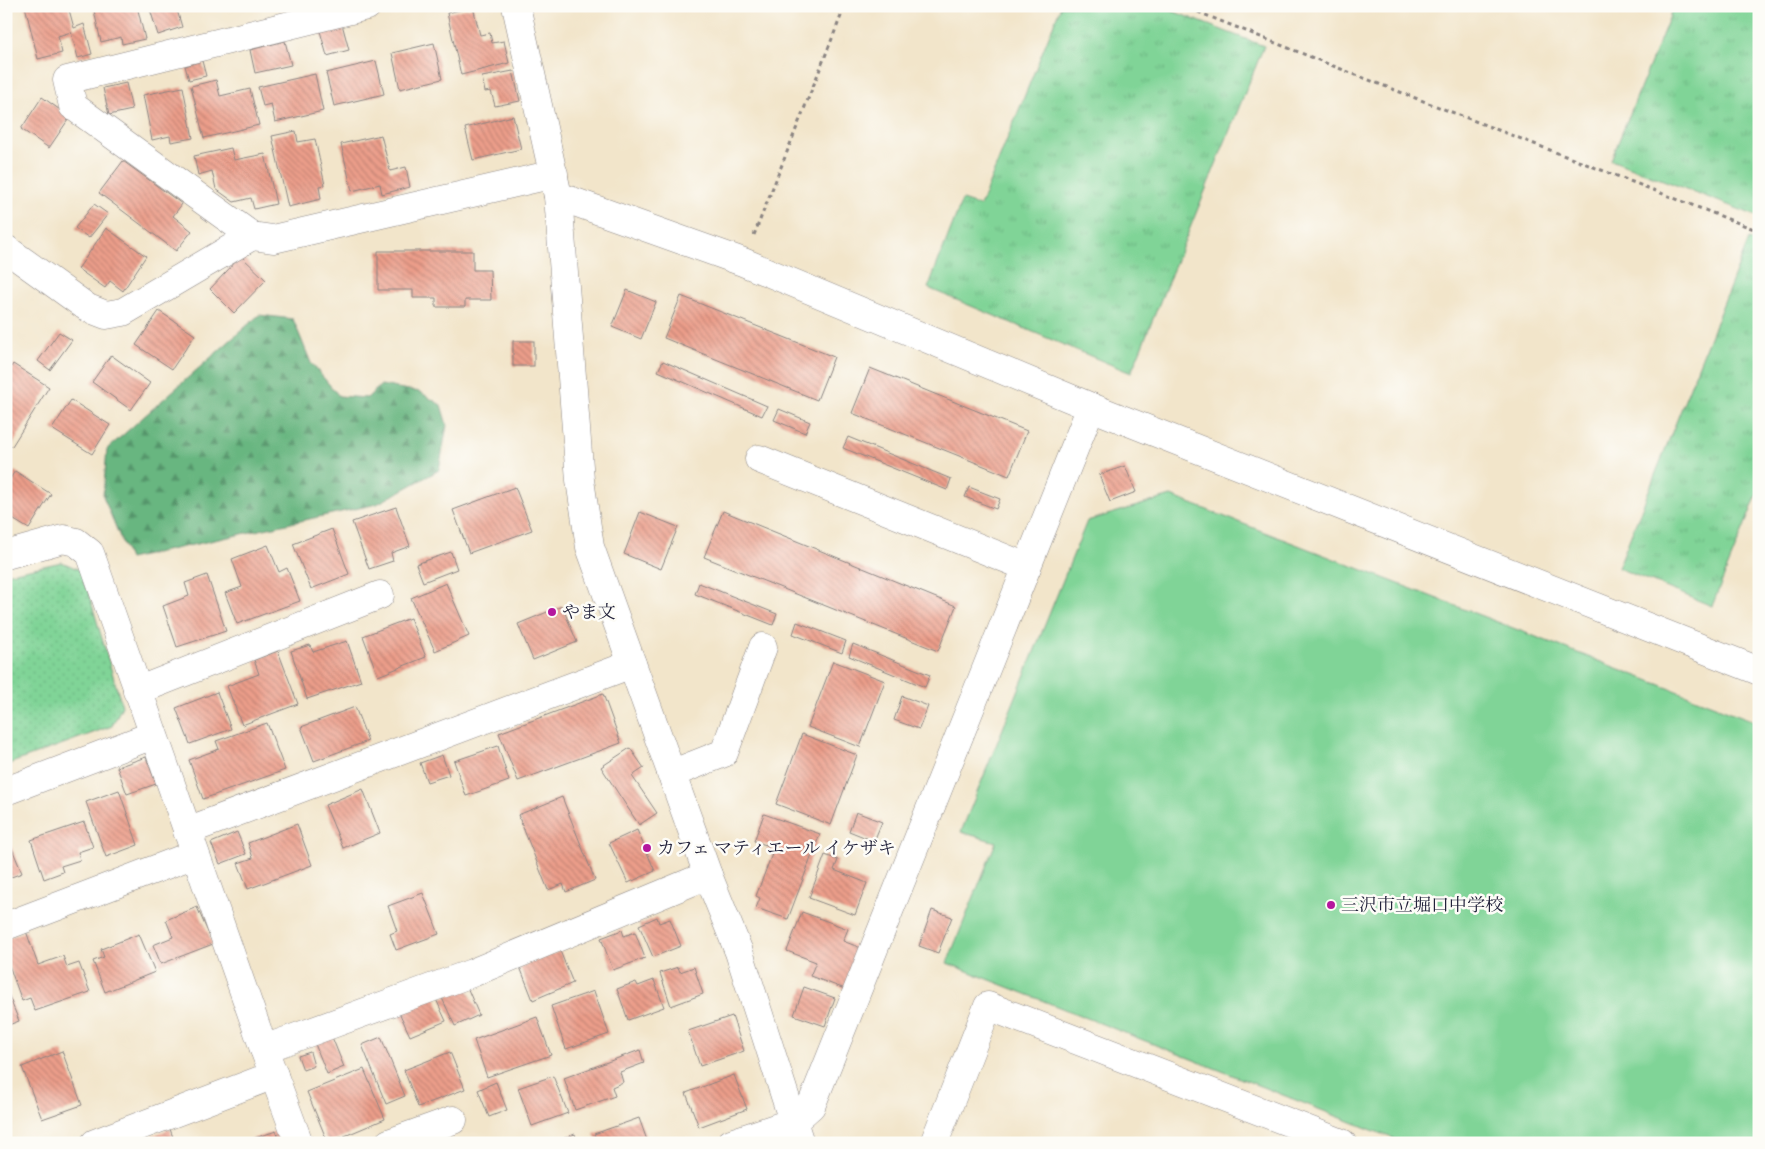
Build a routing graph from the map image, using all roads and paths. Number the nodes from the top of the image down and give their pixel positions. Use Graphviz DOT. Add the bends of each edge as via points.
graph roads {
  1 [pos="367,6"];
  2 [pos="516,6"];
  3 [pos="845,6"];
  4 [pos="1184,6"];
  5 [pos="556,185"];
  6 [pos="1759,231"];
  7 [pos="252,236"];
  8 [pos="6,248"];
  9 [pos="743,262"];
  10 [pos="1091,406"];
  11 [pos="759,459"];
  12 [pos="6,555"];
  13 [pos="1027,567"];
  14 [pos="380,595"];
  15 [pos="763,647"];
  16 [pos="632,664"];
  17 [pos="1759,672"];
  18 [pos="137,691"];
  19 [pos="153,735"];
  20 [pos="671,774"];
  21 [pos="6,792"];
  22 [pos="191,843"];
  23 [pos="708,875"];
  24 [pos="6,926"];
  25 [pos="264,1049"];
  26 [pos="274,1075"];
  27 [pos="453,1120"];
  28 [pos="796,1132"];
  29 [pos="95,1143"];
  30 [pos="300,1143"];
  31 [pos="389,1143"];
  32 [pos="731,1143"];
  33 [pos="934,1143"];
  34 [pos="1342,1143"];
  1 -- 7 [label="street" via="67,80 73,106"];
  2 -- 5 [label="street"];
  3 -- 9 [label="path"];
  4 -- 6 [label="path"];
  5 -- 7 [label="street" via="272,240"];
  5 -- 9 [label="street"];
  5 -- 16 [label="street" via="580,480 590,547"];
  7 -- 8 [label="street" via="122,312 106,315 88,308"];
  9 -- 10 [label="street"];
  10 -- 13 [label="street"];
  10 -- 17 [label="street"];
  11 -- 13 [label="street"];
  12 -- 18 [label="street" via="63,539 76,542 90,553"];
  13 -- 28 [label="street" via="811,1106"];
  14 -- 18 [label="street"];
  15 -- 20 [label="street" via="724,753"];
  16 -- 20 [label="street"];
  16 -- 22 [label="street"];
  18 -- 19 [label="street"];
  19 -- 21 [label="street"];
  19 -- 22 [label="street"];
  20 -- 23 [label="street"];
  22 -- 24 [label="street"];
  22 -- 25 [label="street"];
  23 -- 25 [label="street" via="472,973"];
  23 -- 28 [label="street" via="739,952"];
  25 -- 26 [label="street"];
  26 -- 29 [label="street"];
  26 -- 30 [label="street"];
  27 -- 31 [label="street"];
  28 -- 32 [label="street"];
  33 -- 34 [label="street" via="988,1006"];
}
